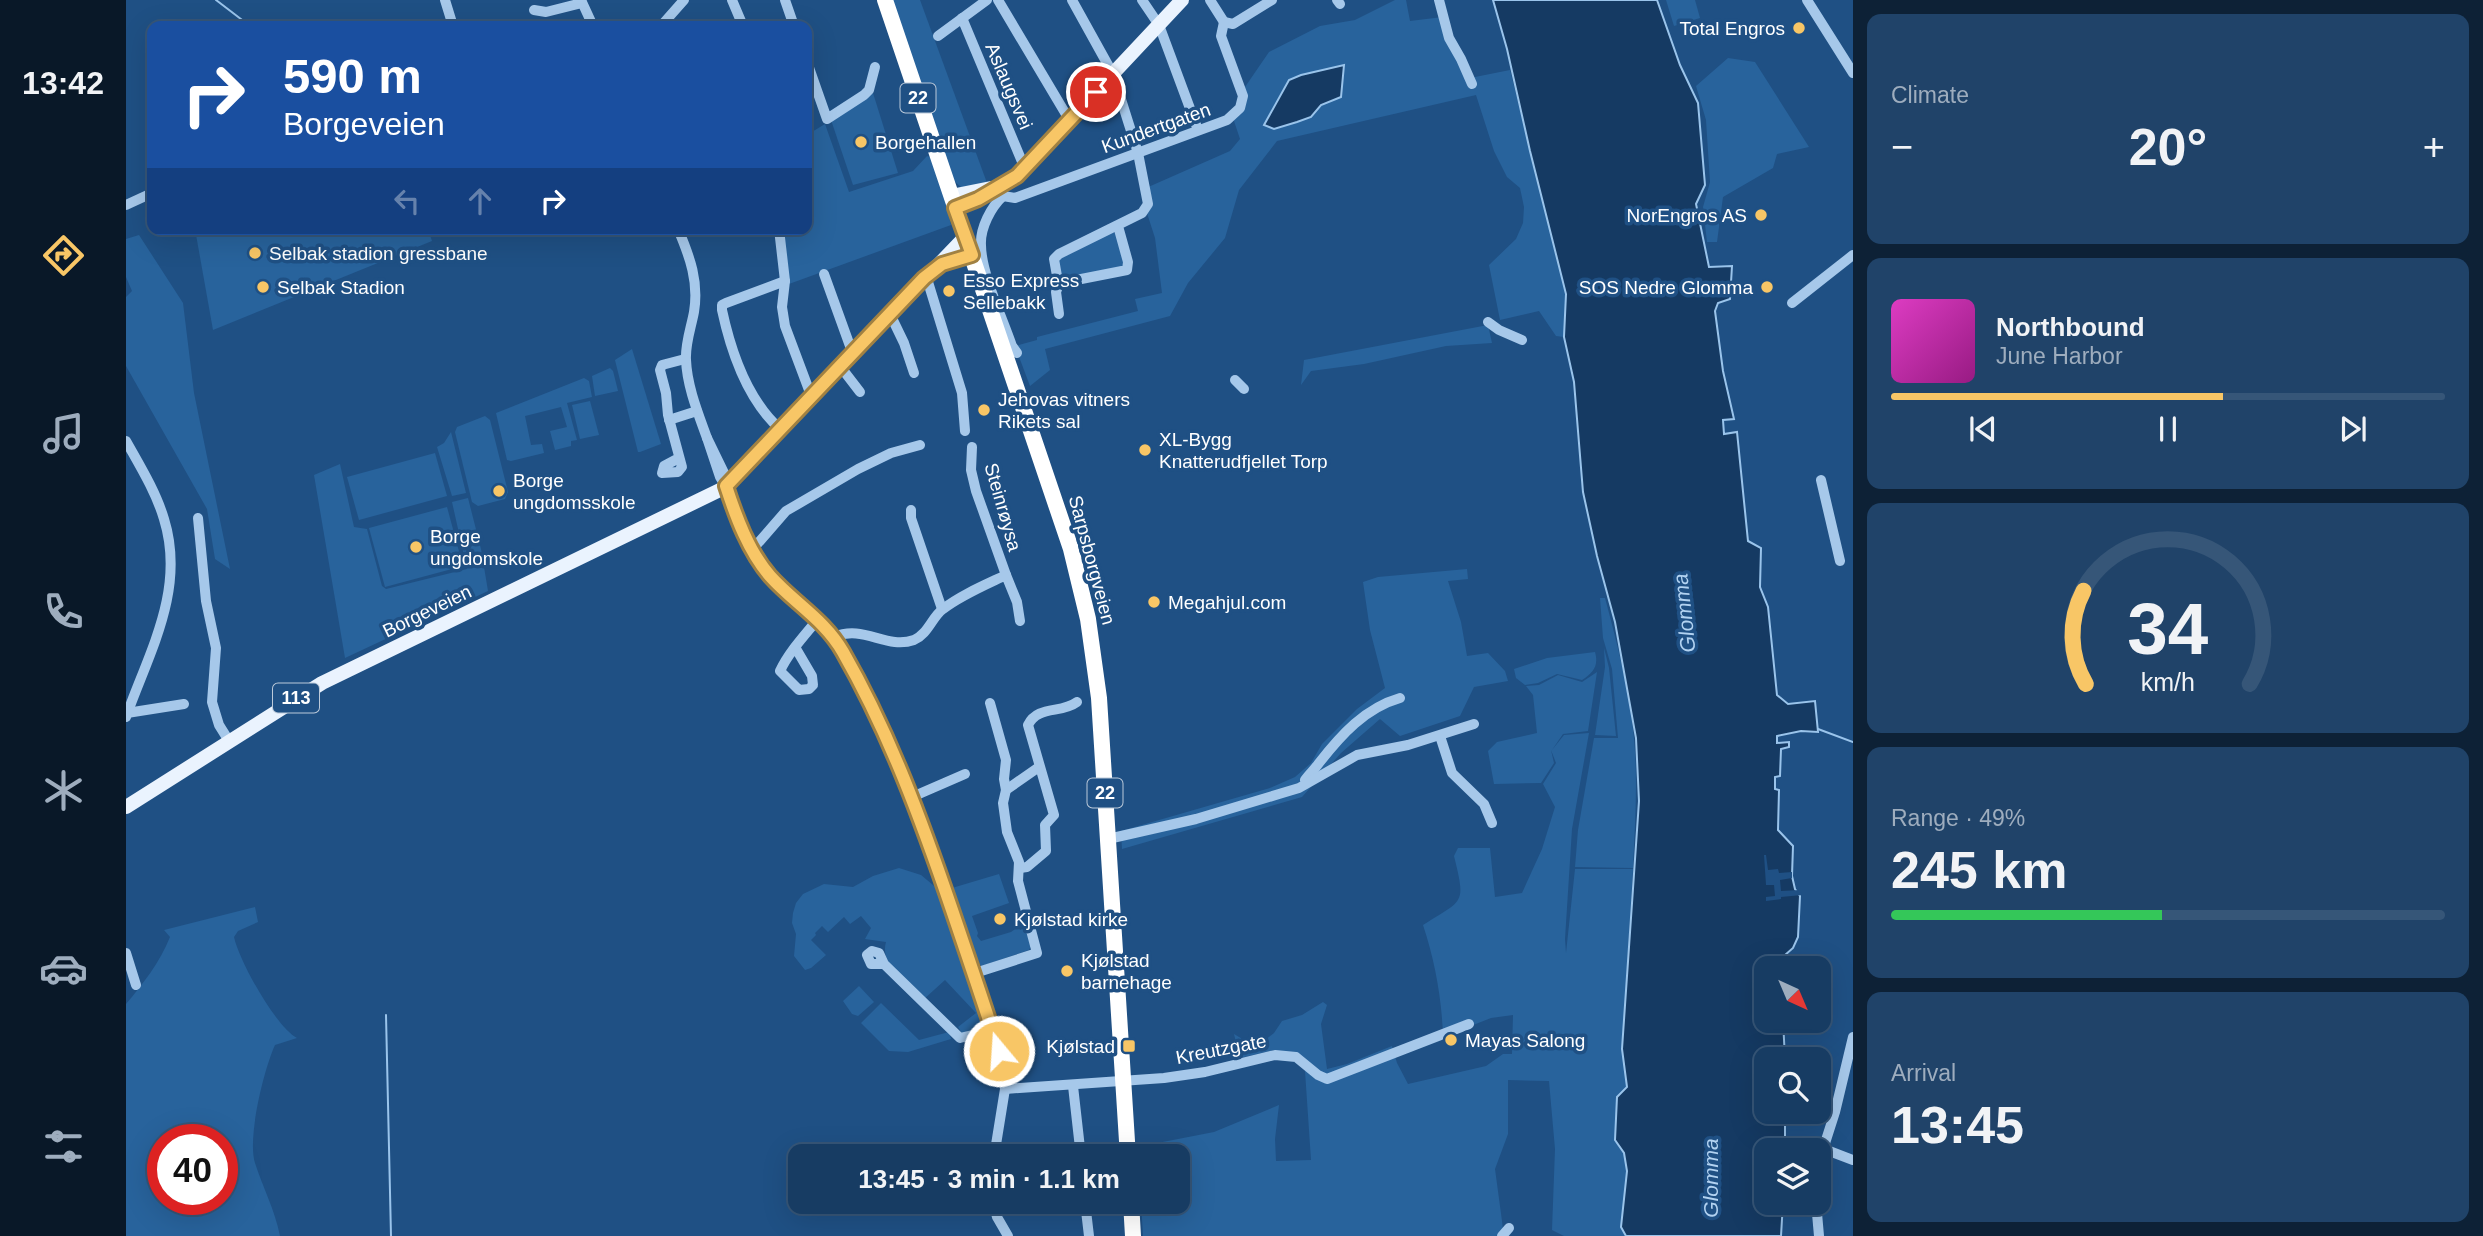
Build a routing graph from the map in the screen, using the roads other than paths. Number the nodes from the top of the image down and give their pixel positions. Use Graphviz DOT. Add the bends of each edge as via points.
graph roads {
  1 [pos="445,0"];
  2 [pos="684,0"];
  3 [pos="732,0"];
  4 [pos="785,0"];
  5 [pos="885,0"];
  6 [pos="987,0"];
  7 [pos="998,0"];
  8 [pos="1072,0"];
  9 [pos="1142,0"];
  10 [pos="1182,0"];
  11 [pos="1210,0"];
  12 [pos="1272,0"];
  13 [pos="1439,0"];
  14 [pos="1807,0"];
  15 [pos="582,1"];
  16 [pos="534,10"];
  17 [pos="962,18"];
  18 [pos="451,21"];
  19 [pos="591,21"];
  20 [pos="665,21"];
  21 [pos="741,21"];
  22 [pos="792,21"];
  23 [pos="1224,22"];
  24 [pos="1158,25"];
  25 [pos="938,36"];
  26 [pos="875,68"];
  27 [pos="1853,73"];
  28 [pos="1113,74"];
  29 [pos="812,76"];
  30 [pos="1472,84"];
  31 [pos="1070,121"];
  32 [pos="1198,131"];
  33 [pos="1138,153"];
  34 [pos="1026,167"];
  35 [pos="1002,192"];
  36 [pos="147,195"];
  37 [pos="953,202"];
  38 [pos="126,205"];
  39 [pos="1118,226"];
  40 [pos="681,235"];
  41 [pos="780,235"];
  42 [pos="965,237"];
  43 [pos="972,255"];
  44 [pos="1853,256"];
  45 [pos="942,264"];
  46 [pos="824,274"];
  47 [pos="924,278"];
  48 [pos="785,281"];
  49 [pos="1060,281"];
  50 [pos="1792,303"];
  51 [pos="890,314"];
  52 [pos="1059,314"];
  53 [pos="1488,322"];
  54 [pos="1521,340"];
  55 [pos="854,351"];
  56 [pos="1017,353"];
  57 [pos="685,359"];
  58 [pos="840,366"];
  59 [pos="914,373"];
  60 [pos="1235,380"];
  61 [pos="1244,389"];
  62 [pos="860,392"];
  63 [pos="813,394"];
  64 [pos="697,411"];
  65 [pos="669,420"];
  66 [pos="780,430"];
  67 [pos="965,431"];
  68 [pos="126,441"];
  69 [pos="920,445"];
  70 [pos="972,447"];
  71 [pos="679,458"];
  72 [pos="1821,480"];
  73 [pos="726,486"];
  74 [pos="911,510"];
  75 [pos="198,518"];
  76 [pos="752,550"];
  77 [pos="1840,561"];
  78 [pos="1006,575"];
  79 [pos="942,609"];
  80 [pos="818,619"];
  81 [pos="1020,621"];
  82 [pos="834,637"];
  83 [pos="795,648"];
  84 [pos="1400,698"];
  85 [pos="990,702"];
  86 [pos="1077,702"];
  87 [pos="184,704"];
  88 [pos="127,715"];
  89 [pos="1474,724"];
  90 [pos="1440,736"];
  91 [pos="229,741"];
  92 [pos="1039,767"];
  93 [pos="965,774"];
  94 [pos="1299,788"];
  95 [pos="1006,790"];
  96 [pos="912,797"];
  97 [pos="126,807"];
  98 [pos="1492,823"];
  99 [pos="1108,839"];
  100 [pos="1020,868"];
  101 [pos="126,953"];
  102 [pos="884,964"];
  103 [pos="975,973"];
  104 [pos="136,985"];
  105 [pos="1469,1024"];
  106 [pos="993,1031"];
  107 [pos="1853,1037"];
  108 [pos="1124,1081"];
  109 [pos="1073,1086"];
  110 [pos="1005,1090"];
  111 [pos="1827,1138"];
  112 [pos="996,1144"];
  113 [pos="1079,1144"];
  114 [pos="1127,1144"];
  115 [pos="1831,1152"];
  116 [pos="1853,1160"];
  117 [pos="996,1214"];
  118 [pos="1086,1214"];
  119 [pos="1132,1214"];
  120 [pos="1817,1215"];
  121 [pos="1008,1236"];
  122 [pos="1089,1236"];
  123 [pos="1133,1236"];
  124 [pos="1819,1236"];
  1 -- 18 [label="street"];
  2 -- 20 [label="street"];
  3 -- 21 [label="street"];
  4 -- 22 [label="street"];
  5 -- 37 [label="highway, Sarpsborgveien / 22"];
  6 -- 17 [label="street"];
  7 -- 31 [label="street"];
  8 -- 28 [label="street"];
  9 -- 24 [label="street"];
  10 -- 24 [label="main road"];
  11 -- 23 [label="street"];
  12 -- 23 [label="street" via="1233,24"];
  13 -- 30 [label="street" via="1449,38"];
  14 -- 27 [label="street"];
  15 -- 16 [label="street" via="545,12"];
  15 -- 19 [label="street"];
  17 -- 25 [label="street"];
  17 -- 34 [label="street, Aslaugsvei"];
  23 -- 32 [label="street, Kundertgaten" via="1221,36 1242,96 1240,108 1227,120"];
  24 -- 28 [label="main road"];
  24 -- 32 [label="street"];
  26 -- 29 [label="street" via="869,90 827,119"];
  28 -- 31 [label="main road"];
  28 -- 33 [label="street"];
  31 -- 34 [label="main road"];
  32 -- 33 [label="street, Kundertgaten"];
  33 -- 35 [label="street, Kundertgaten" via="1015,198"];
  33 -- 39 [label="street" via="1148,204 1142,213"];
  34 -- 35 [label="main road"];
  35 -- 37 [label="main road"];
  35 -- 56 [label="street" via="981,246"];
  36 -- 38 [label="street"];
  37 -- 42 [label="highway, Sarpsborgveien / 22"];
  39 -- 49 [label="street" via="1059,254 1054,266"];
  39 -- 49 [label="street" via="1127,270"];
  40 -- 57 [label="street" via="695,284"];
  41 -- 48 [label="street"];
  42 -- 43 [label="highway, Sarpsborgveien / 22"];
  42 -- 45 [label="main road, Borgeveien / 113"];
  43 -- 45 [label="main road, Borgeveien / 113"];
  43 -- 99 [label="highway, Sarpsborgveien / 22" via="1083,595 1097,676"];
  44 -- 50 [label="street"];
  45 -- 47 [label="main road, Borgeveien / 113"];
  46 -- 55 [label="street"];
  47 -- 51 [label="main road, Borgeveien / 113"];
  47 -- 67 [label="street" via="962,393"];
  48 -- 63 [label="street" via="785,326"];
  48 -- 66 [label="street" via="722,305 730,345 748,387"];
  49 -- 52 [label="street" via="1056,292"];
  51 -- 55 [label="main road, Borgeveien / 113"];
  51 -- 59 [label="street"];
  53 -- 54 [label="street"];
  55 -- 58 [label="main road, Borgeveien / 113"];
  57 -- 64 [label="street"];
  57 -- 65 [label="street" via="660,368"];
  58 -- 62 [label="street"];
  58 -- 63 [label="main road, Borgeveien / 113"];
  60 -- 61 [label="street"];
  63 -- 66 [label="main road, Borgeveien / 113"];
  64 -- 65 [label="street"];
  64 -- 73 [label="street"];
  65 -- 71 [label="street"];
  66 -- 73 [label="main road, Borgeveien / 113"];
  68 -- 88 [label="street" via="158,502 172,568 163,619"];
  69 -- 76 [label="street" via="858,468 786,511"];
  70 -- 78 [label="street, Steinrøysa" via="973,481"];
  72 -- 77 [label="street"];
  73 -- 76 [label="street"];
  73 -- 91 [label="main road, Borgeveien / 113" via="322,683"];
  74 -- 79 [label="street"];
  75 -- 91 [label="street" via="215,648 212,702"];
  76 -- 80 [label="street" via="770,576"];
  78 -- 79 [label="street, Steinrøysa"];
  78 -- 81 [label="street, Steinrøysa"];
  79 -- 82 [label="street, Steinrøysa" via="912,641 896,643 854,632"];
  80 -- 82 [label="street"];
  80 -- 83 [label="street"];
  82 -- 96 [label="street" via="870,702"];
  84 -- 94 [label="street" via="1383,703 1355,723"];
  85 -- 95 [label="street" via="1006,760"];
  86 -- 92 [label="street" via="1031,718 1028,725"];
  87 -- 88 [label="street"];
  89 -- 90 [label="street"];
  90 -- 94 [label="street" via="1357,755"];
  90 -- 98 [label="street" via="1452,774 1483,804"];
  91 -- 97 [label="main road, Borgeveien / 113"];
  92 -- 95 [label="street"];
  92 -- 100 [label="street" via="1054,815 1045,825 1046,851"];
  93 -- 96 [label="street"];
  94 -- 99 [label="street"];
  95 -- 100 [label="street" via="1005,822"];
  96 -- 103 [label="street"];
  99 -- 108 [label="highway, Sarpsborgveien / 22"];
  100 -- 103 [label="street" via="1018,881 1037,953"];
  101 -- 104 [label="street"];
  102 -- 106 [label="street" via="960,1038"];
  103 -- 106 [label="street"];
  105 -- 108 [label="street, Kreutzgate" via="1327,1079 1296,1057 1275,1055 1205,1073"];
  106 -- 110 [label="street"];
  107 -- 111 [label="street"];
  108 -- 109 [label="street, Kreutzgate"];
  108 -- 114 [label="highway, Sarpsborgveien / 22"];
  109 -- 110 [label="street, Kreutzgate"];
  109 -- 113 [label="street"];
  110 -- 112 [label="street"];
  115 -- 116 [label="street"];
  117 -- 121 [label="street"];
  118 -- 122 [label="street"];
  119 -- 123 [label="highway"];
  120 -- 124 [label="street"];
}
